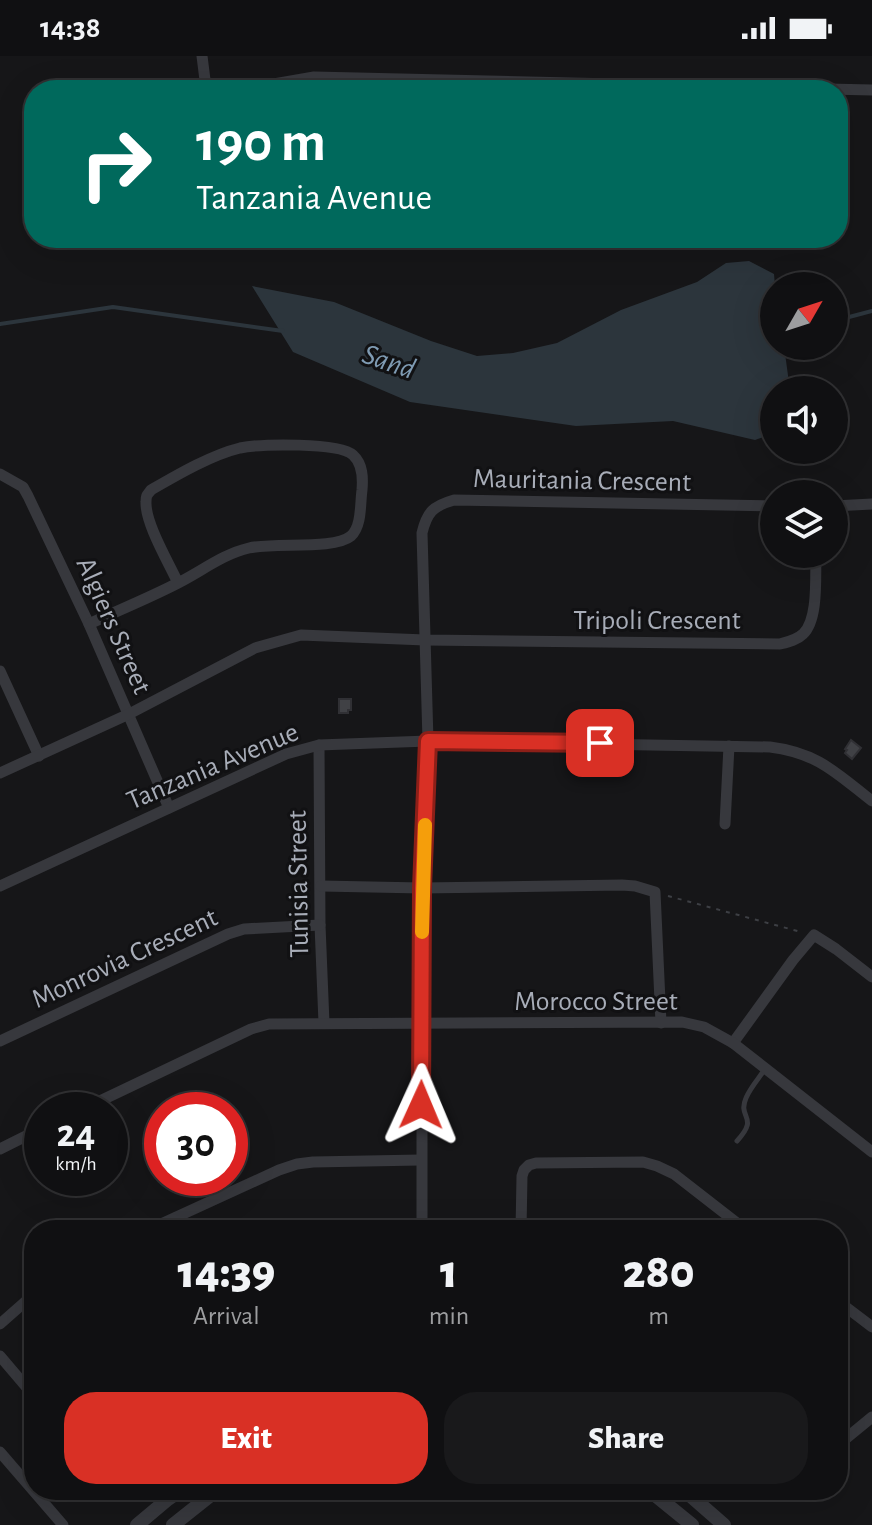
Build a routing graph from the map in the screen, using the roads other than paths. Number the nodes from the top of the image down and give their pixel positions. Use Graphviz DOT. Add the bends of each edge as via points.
graph roads {
  1 [pos="202,56"];
  2 [pos="205,80"];
  3 [pos="296,80"];
  4 [pos="443,80"];
  5 [pos="848,89"];
  6 [pos="872,90"];
  7 [pos="0,474"];
  8 [pos="872,504"];
  9 [pos="848,505"];
  10 [pos="760,506"];
  11 [pos="815,568"];
  12 [pos="178,583"];
  13 [pos="89,624"];
  14 [pos="425,640"];
  15 [pos="0,671"];
  16 [pos="129,714"];
  17 [pos="428,741"];
  18 [pos="319,745"];
  19 [pos="729,746"];
  20 [pos="39,756"];
  21 [pos="0,773"];
  22 [pos="872,801"];
  23 [pos="169,808"];
  24 [pos="725,824"];
  25 [pos="0,886"];
  26 [pos="321,886"];
  27 [pos="422,888"];
  28 [pos="320,925"];
  29 [pos="872,977"];
  30 [pos="324,1023"];
  31 [pos="661,1023"];
  32 [pos="422,1024"];
  33 [pos="0,1041"];
  34 [pos="733,1043"];
  35 [pos="766,1069"];
  36 [pos="119,1092"];
  37 [pos="24,1137"];
  38 [pos="737,1141"];
  39 [pos="0,1149"];
  40 [pos="872,1152"];
  41 [pos="420,1160"];
  42 [pos="170,1220"];
  43 [pos="422,1220"];
  44 [pos="521,1220"];
  45 [pos="733,1220"];
  46 [pos="24,1303"];
  47 [pos="848,1309"];
  48 [pos="0,1324"];
  49 [pos="872,1327"];
  50 [pos="0,1356"];
  51 [pos="24,1384"];
  52 [pos="872,1417"];
  53 [pos="848,1437"];
  54 [pos="0,1452"];
  55 [pos="24,1479"];
  56 [pos="42,1500"];
  57 [pos="167,1500"];
  58 [pos="204,1500"];
  59 [pos="661,1500"];
  60 [pos="695,1500"];
  61 [pos="63,1525"];
  62 [pos="137,1525"];
  63 [pos="173,1525"];
  64 [pos="692,1525"];
  65 [pos="724,1525"];
  1 -- 2 [label="street"];
  3 -- 4 [label="street"];
  5 -- 6 [label="street"];
  7 -- 13 [label="street, Algiers Street" via="23,487"];
  8 -- 9 [label="street"];
  10 -- 14 [label="street, Mauritania Crescent" via="494,500 441,504 432,510 422,533"];
  11 -- 14 [label="street, Tripoli Crescent" via="811,621 801,636 780,644"];
  12 -- 12 [label="street" via="247,548 331,544 348,538 359,522 363,483 357,460 342,449 247,447 151,490 145,503 148,515"];
  12 -- 13 [label="street"];
  13 -- 16 [label="street, Algiers Street"];
  14 -- 16 [label="street, Tripoli Crescent" via="301,635 279,640"];
  14 -- 17 [label="street, Mauritania Crescent"];
  15 -- 20 [label="street"];
  16 -- 20 [label="street, Tripoli Crescent"];
  16 -- 23 [label="street, Algiers Street"];
  17 -- 18 [label="street, Tanzania Avenue"];
  17 -- 19 [label="street, Tanzania Avenue"];
  17 -- 27 [label="street, Mauritania Crescent"];
  18 -- 23 [label="street, Tanzania Avenue" via="286,754"];
  18 -- 26 [label="street, Tunisia Street"];
  19 -- 22 [label="street, Tanzania Avenue" via="808,755"];
  19 -- 24 [label="street"];
  20 -- 21 [label="street, Tripoli Crescent"];
  23 -- 25 [label="street, Tanzania Avenue"];
  26 -- 27 [label="street"];
  26 -- 28 [label="street, Tunisia Street"];
  27 -- 31 [label="street" via="622,885 655,892"];
  27 -- 32 [label="street, Mauritania Crescent"];
  28 -- 30 [label="street, Tunisia Street"];
  28 -- 33 [label="street, Monrovia Crescent" via="228,934"];
  29 -- 34 [label="street" via="814,935"];
  30 -- 32 [label="street, Morocco Street"];
  30 -- 36 [label="street" via="251,1029"];
  31 -- 32 [label="street, Morocco Street"];
  31 -- 34 [label="street, Morocco Street" via="692,1023"];
  32 -- 41 [label="street, Mauritania Crescent"];
  34 -- 35 [label="street, Morocco Street"];
  35 -- 38 [label="lane" via="746,1097 749,1124"];
  35 -- 40 [label="street, Morocco Street"];
  37 -- 39 [label="street"];
  41 -- 42 [label="street" via="297,1164"];
  41 -- 43 [label="street, Mauritania Crescent"];
  44 -- 45 [label="street" via="522,1176 529,1165 629,1161 674,1174"];
  46 -- 48 [label="street"];
  47 -- 49 [label="street"];
  50 -- 51 [label="street"];
  52 -- 53 [label="street"];
  54 -- 55 [label="street"];
  56 -- 61 [label="street"];
  57 -- 62 [label="street"];
  58 -- 63 [label="street"];
  59 -- 64 [label="street"];
  60 -- 65 [label="street"];
}
